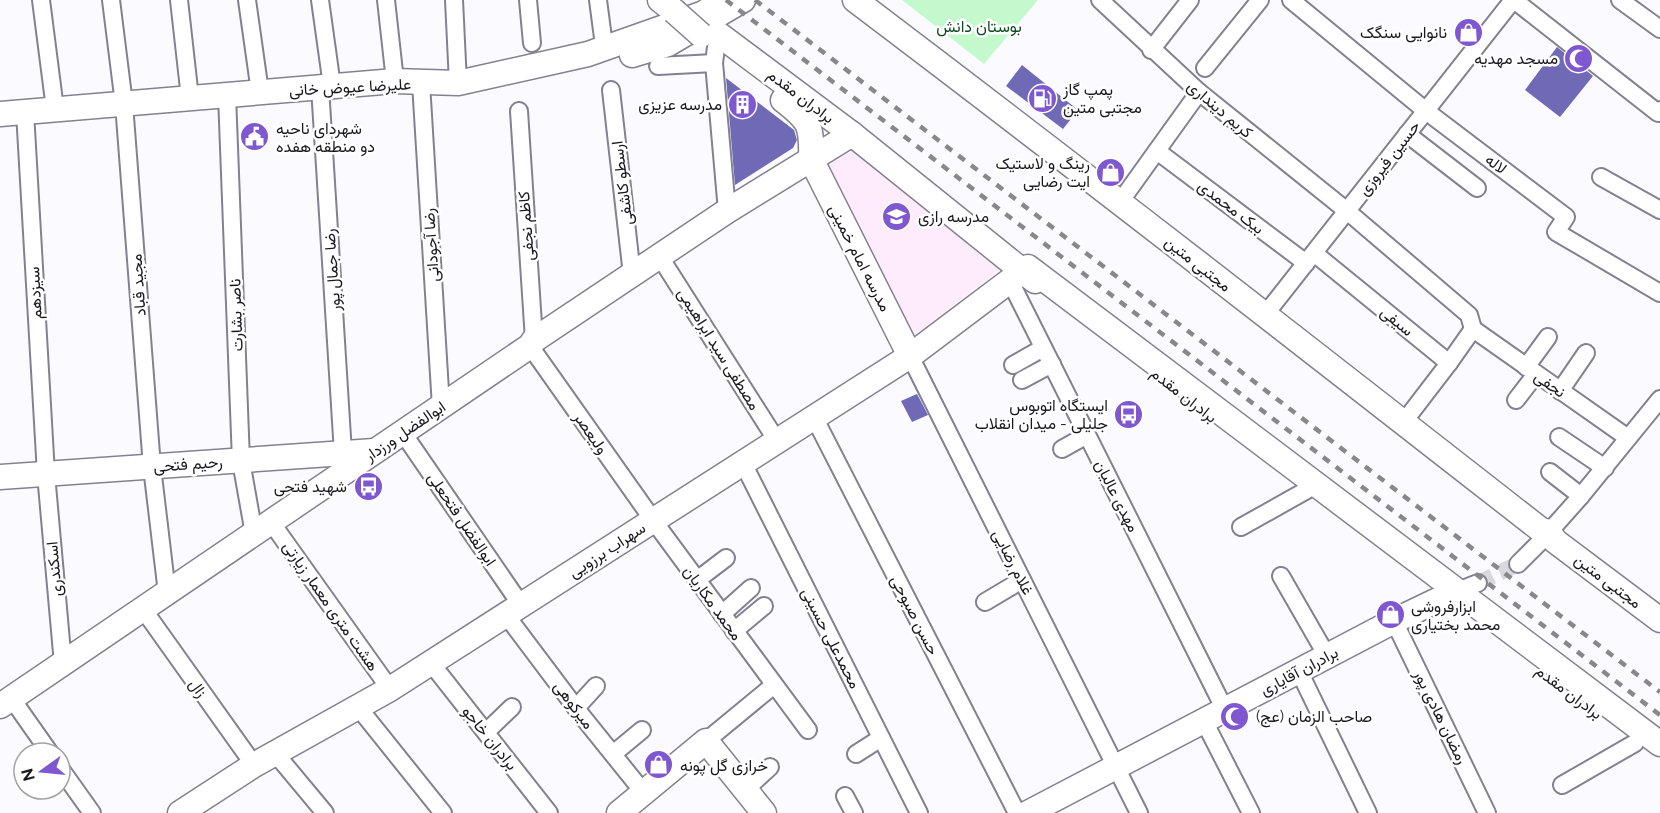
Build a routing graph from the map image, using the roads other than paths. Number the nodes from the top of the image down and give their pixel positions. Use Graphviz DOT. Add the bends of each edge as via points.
graph roads {
  1 [pos="41,0"];
  2 [pos="111,0"];
  3 [pos="179,0"];
  4 [pos="247,0"];
  5 [pos="320,0"];
  6 [pos="386,0"];
  7 [pos="454,0"];
  8 [pos="528,0"];
  9 [pos="598,0"];
  10 [pos="723,0"];
  11 [pos="743,0"];
  12 [pos="855,0"];
  13 [pos="1100,0"];
  14 [pos="1190,0"];
  15 [pos="1260,0"];
  16 [pos="1291,0"];
  17 [pos="1514,0"];
  18 [pos="1620,0"];
  19 [pos="672,4"];
  20 [pos="1660,29"];
  21 [pos="603,38"];
  22 [pos="712,41"];
  23 [pos="532,43"];
  24 [pos="1151,50"];
  25 [pos="658,66"];
  26 [pos="1204,68"];
  27 [pos="395,81"];
  28 [pos="421,83"];
  29 [pos="458,83"];
  30 [pos="326,87"];
  31 [pos="611,90"];
  32 [pos="260,92"];
  33 [pos="1199,92"];
  34 [pos="227,95"];
  35 [pos="190,98"];
  36 [pos="124,104"];
  37 [pos="56,109"];
  38 [pos="519,111"];
  39 [pos="1426,111"];
  40 [pos="1659,111"];
  41 [pos="25,112"];
  42 [pos="0,114"];
  43 [pos="852,134"];
  44 [pos="1407,134"];
  45 [pos="1156,151"];
  46 [pos="811,159"];
  47 [pos="1601,177"];
  48 [pos="1477,188"];
  49 [pos="1120,202"];
  50 [pos="727,210"];
  51 [pos="1660,210"];
  52 [pos="1347,211"];
  53 [pos="660,256"];
  54 [pos="1310,258"];
  55 [pos="1020,273"];
  56 [pos="633,275"];
  57 [pos="1660,293"];
  58 [pos="1264,316"];
  59 [pos="1473,329"];
  60 [pos="1548,337"];
  61 [pos="532,343"];
  62 [pos="1043,348"];
  63 [pos="1586,353"];
  64 [pos="910,356"];
  65 [pos="1449,363"];
  66 [pos="1052,364"];
  67 [pos="1013,365"];
  68 [pos="1531,371"];
  69 [pos="1022,380"];
  70 [pos="1560,391"];
  71 [pos="1660,399"];
  72 [pos="1516,400"];
  73 [pos="441,407"];
  74 [pos="814,417"];
  75 [pos="1403,423"];
  76 [pos="403,433"];
  77 [pos="1087,435"];
  78 [pos="1558,437"];
  79 [pos="1628,438"];
  80 [pos="777,441"];
  81 [pos="1062,449"];
  82 [pos="376,451"];
  83 [pos="343,453"];
  84 [pos="242,460"];
  85 [pos="743,463"];
  86 [pos="152,467"];
  87 [pos="1605,468"];
  88 [pos="1550,472"];
  89 [pos="46,474"];
  90 [pos="0,477"];
  91 [pos="1307,490"];
  92 [pos="1581,496"];
  93 [pos="653,520"];
  94 [pos="1241,527"];
  95 [pos="263,528"];
  96 [pos="1547,535"];
  97 [pos="726,558"];
  98 [pos="1518,564"];
  99 [pos="1281,576"];
  100 [pos="697,580"];
  101 [pos="1022,580"];
  102 [pos="751,588"];
  103 [pos="1460,590"];
  104 [pos="166,593"];
  105 [pos="985,602"];
  106 [pos="764,606"];
  107 [pos="143,609"];
  108 [pos="513,610"];
  109 [pos="722,614"];
  110 [pos="1660,619"];
  111 [pos="1394,621"];
  112 [pos="734,631"];
  113 [pos="1327,656"];
  114 [pos="430,663"];
  115 [pos="63,664"];
  116 [pos="1299,671"];
  117 [pos="774,685"];
  118 [pos="596,686"];
  119 [pos="390,690"];
  120 [pos="6,703"];
  121 [pos="358,707"];
  122 [pos="512,707"];
  123 [pos="576,708"];
  124 [pos="1214,716"];
  125 [pos="642,730"];
  126 [pos="808,730"];
  127 [pos="486,732"];
  128 [pos="881,738"];
  129 [pos="39,741"];
  130 [pos="706,741"];
  131 [pos="1635,743"];
  132 [pos="1660,744"];
  133 [pos="613,754"];
  134 [pos="856,754"];
  135 [pos="265,759"];
  136 [pos="1660,762"];
  137 [pos="770,767"];
  138 [pos="1116,768"];
  139 [pos="72,785"];
  140 [pos="1562,785"];
  141 [pos="745,790"];
  142 [pos="644,793"];
  143 [pos="845,796"];
  144 [pos="1056,807"];
  145 [pos="187,811"];
  146 [pos="92,813"];
  147 [pos="325,813"];
  148 [pos="442,813"];
  149 [pos="549,813"];
  150 [pos="619,813"];
  151 [pos="764,813"];
  152 [pos="854,813"];
  153 [pos="919,813"];
  154 [pos="1017,813"];
  155 [pos="1028,813"];
  156 [pos="1139,813"];
  157 [pos="1251,813"];
  158 [pos="1368,813"];
  159 [pos="1487,813"];
  1 -- 37 [label="street"];
  2 -- 36 [label="street, مجید قباد"];
  3 -- 35 [label="street"];
  4 -- 32 [label="street"];
  5 -- 30 [label="street, رضا جمال پور"];
  6 -- 27 [label="street"];
  7 -- 29 [label="street"];
  8 -- 23 [label="street"];
  9 -- 21 [label="street"];
  10 -- 29 [label="street, علیرضا عیوض خانی" via="704,13 588,54"];
  11 -- 29 [label="street" via="668,44 605,64 514,80"];
  12 -- 49 [label="street, مجتبی متین"];
  13 -- 24 [label="street, کریم دینداری"];
  14 -- 24 [label="street"];
  15 -- 26 [label="street"];
  16 -- 39 [label="street, لاله"];
  17 -- 39 [label="street, حسین فیروزی"];
  17 -- 40 [label="street"];
  18 -- 20 [label="street"];
  19 -- 22 [label="street, bridge"];
  22 -- 25 [label="street"];
  22 -- 43 [label="street, برادران مقدم"];
  22 -- 46 [label="street, برادران مقدم" via="804,116 812,136"];
  22 -- 50 [label="street"];
  24 -- 33 [label="street, کریم دینداری"];
  27 -- 28 [label="street, علیرضا عیوض خانی"];
  27 -- 30 [label="street, علیرضا عیوض خانی"];
  28 -- 29 [label="street, علیرضا عیوض خانی"];
  28 -- 73 [label="street, رضا آجودانی"];
  30 -- 32 [label="street, علیرضا عیوض خانی"];
  30 -- 83 [label="street, رضا جمال پور"];
  31 -- 56 [label="street, ارسطو کاشفی"];
  32 -- 34 [label="street, علیرضا عیوض خانی"];
  33 -- 45 [label="street"];
  33 -- 52 [label="street, کریم دینداری"];
  34 -- 35 [label="street, علیرضا عیوض خانی"];
  34 -- 84 [label="street, ناصر بشارت"];
  35 -- 36 [label="street, علیرضا عیوض خانی"];
  36 -- 37 [label="street, علیرضا عیوض خانی"];
  36 -- 86 [label="street, مجید قباد"];
  37 -- 41 [label="street, علیرضا عیوض خانی"];
  38 -- 61 [label="street, کاظم نجفی"];
  39 -- 44 [label="street, حسین فیروزی"];
  39 -- 57 [label="street, لاله" via="1566,217 1556,232"];
  41 -- 42 [label="street, علیرضا عیوض خانی"];
  41 -- 89 [label="street, سیزدهم"];
  43 -- 46 [label="street, ابوالفضل ورزدار"];
  43 -- 55 [label="street, برادران مقدم"];
  44 -- 48 [label="street"];
  44 -- 52 [label="street, حسین فیروزی"];
  45 -- 49 [label="street"];
  45 -- 54 [label="street, بیک محمدی"];
  46 -- 50 [label="street, ابوالفضل ورزدار"];
  46 -- 64 [label="street, مدرسه امام خمینی"];
  47 -- 51 [label="street"];
  49 -- 58 [label="street, مجتبی متین"];
  50 -- 53 [label="street, ابوالفضل ورزدار"];
  52 -- 54 [label="street, حسین فیروزی"];
  52 -- 59 [label="street, کریم دینداری" via="1469,315"];
  53 -- 56 [label="street, ابوالفضل ورزدار"];
  53 -- 80 [label="street, مصطفی سید ابراهیمی"];
  54 -- 58 [label="street, حسین فیروزی"];
  54 -- 65 [label="street, سیفی"];
  55 -- 62 [label="street, مهدی عالیان"];
  55 -- 64 [label="street, سهراب برزویی"];
  55 -- 91 [label="street, برادران مقدم"];
  55 -- 103 [label="street, برادران مقدم"];
  56 -- 61 [label="street, ابوالفضل ورزدار"];
  58 -- 75 [label="street, مجتبی متین"];
  59 -- 65 [label="street"];
  59 -- 68 [label="street, نجفی"];
  60 -- 68 [label="street"];
  61 -- 73 [label="street, ابوالفضل ورزدار"];
  61 -- 93 [label="street, ولیعصر"];
  62 -- 66 [label="street, مهدی عالیان"];
  62 -- 67 [label="street"];
  63 -- 70 [label="street"];
  64 -- 74 [label="street, سهراب برزویی"];
  64 -- 101 [label="street, غلام رضایی"];
  65 -- 75 [label="street"];
  66 -- 69 [label="street"];
  66 -- 77 [label="street, مهدی عالیان"];
  68 -- 70 [label="street, نجفی"];
  68 -- 72 [label="street"];
  70 -- 79 [label="street, نجفی"];
  71 -- 79 [label="street"];
  73 -- 76 [label="street, ابوالفضل ورزدار"];
  74 -- 80 [label="street, سهراب برزویی"];
  74 -- 154 [label="street, حسن صبوحی"];
  75 -- 96 [label="street, مجتبی متین"];
  76 -- 82 [label="street, ابوالفضل ورزدار"];
  76 -- 108 [label="street, ابوالفضل فتحعلی"];
  77 -- 81 [label="street"];
  77 -- 124 [label="street, مهدی عالیان"];
  78 -- 87 [label="street"];
  79 -- 87 [label="street"];
  80 -- 85 [label="street, سهراب برزویی"];
  82 -- 83 [label="street, رحیم فتحی"];
  82 -- 95 [label="street, ابوالفضل ورزدار"];
  83 -- 84 [label="street, رحیم فتحی"];
  84 -- 86 [label="street, رحیم فتحی"];
  84 -- 95 [label="street, ناصر بشارت"];
  85 -- 93 [label="street, سهراب برزویی"];
  85 -- 128 [label="street, محمدعلی حسینی"];
  86 -- 89 [label="street, رحیم فتحی"];
  86 -- 104 [label="street, مجید قباد"];
  87 -- 92 [label="street"];
  88 -- 92 [label="street"];
  89 -- 90 [label="street, رحیم فتحی"];
  89 -- 115 [label="street, اسکندری"];
  91 -- 94 [label="street"];
  91 -- 103 [label="street, برادران مقدم"];
  92 -- 96 [label="street"];
  93 -- 100 [label="street, محمد مکاریان"];
  93 -- 108 [label="street, سهراب برزویی"];
  95 -- 104 [label="street, ابوالفضل ورزدار"];
  95 -- 119 [label="street, هشت متری معمار زیارتی"];
  96 -- 98 [label="street"];
  96 -- 110 [label="street, مجتبی متین"];
  97 -- 100 [label="street"];
  99 -- 113 [label="street"];
  100 -- 109 [label="street, محمد مکاریان"];
  101 -- 105 [label="street"];
  101 -- 138 [label="street, غلام رضایی"];
  102 -- 109 [label="street"];
  103 -- 111 [label="street, برادران آقایاری"];
  103 -- 131 [label="street, برادران مقدم"];
  103 -- 132 [label="street, برادران مقدم"];
  104 -- 107 [label="street, ابوالفضل ورزدار"];
  106 -- 112 [label="street"];
  107 -- 115 [label="street, ابوالفضل ورزدار"];
  107 -- 135 [label="street, زال"];
  108 -- 114 [label="street, سهراب برزویی"];
  108 -- 123 [label="street, میرکوهی"];
  109 -- 112 [label="street, محمد مکاریان"];
  111 -- 113 [label="street, برادران آقایاری"];
  111 -- 159 [label="street, رمضان هادی پور"];
  112 -- 117 [label="street, محمد مکاریان"];
  113 -- 116 [label="street, برادران آقایاری"];
  114 -- 119 [label="street, سهراب برزویی"];
  114 -- 127 [label="street, برادران خاجو"];
  115 -- 120 [label="street, ابوالفضل ورزدار"];
  116 -- 124 [label="street, برادران آقایاری"];
  116 -- 158 [label="street"];
  117 -- 126 [label="street, محمد مکاریان"];
  117 -- 130 [label="street"];
  118 -- 123 [label="street"];
  119 -- 121 [label="street, سهراب برزویی"];
  120 -- 129 [label="street"];
  121 -- 135 [label="street, سهراب برزویی"];
  121 -- 148 [label="street"];
  122 -- 127 [label="street"];
  123 -- 133 [label="street, میرکوهی"];
  124 -- 138 [label="street, برادران آقایاری"];
  124 -- 157 [label="street, مهدی عالیان"];
  125 -- 133 [label="street"];
  127 -- 149 [label="street, برادران خاجو"];
  128 -- 134 [label="street"];
  128 -- 153 [label="street, محمدعلی حسینی"];
  130 -- 141 [label="street"];
  130 -- 142 [label="street"];
  131 -- 136 [label="street, برادران مقدم"];
  131 -- 140 [label="street"];
  133 -- 142 [label="street, میرکوهی"];
  135 -- 145 [label="street, سهراب برزویی"];
  135 -- 147 [label="street, زال"];
  137 -- 141 [label="street"];
  138 -- 144 [label="street, برادران آقایاری"];
  138 -- 156 [label="street, غلام رضایی"];
  139 -- 146 [label="street"];
  141 -- 151 [label="street"];
  142 -- 150 [label="street"];
  143 -- 152 [label="street"];
  144 -- 155 [label="street, برادران آقایاری"];
}
